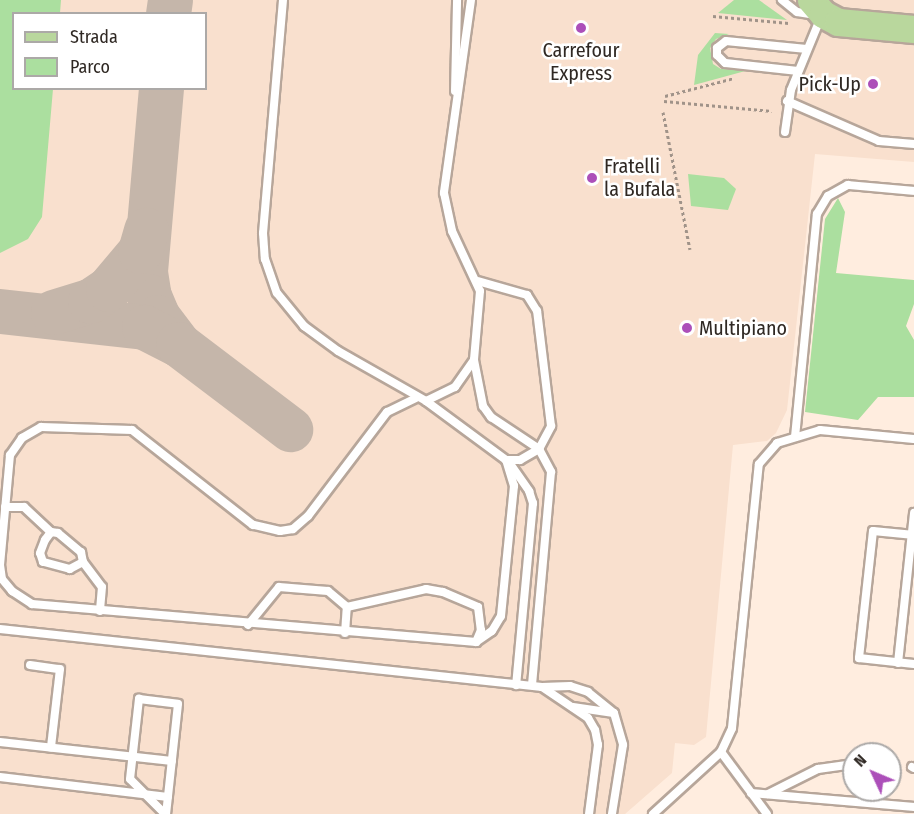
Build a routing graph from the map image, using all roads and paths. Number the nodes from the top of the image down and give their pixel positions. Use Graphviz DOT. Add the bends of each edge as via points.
graph roads {
  1 [pos="284,0"];
  2 [pos="457,0"];
  3 [pos="471,0"];
  4 [pos="782,0"];
  5 [pos="817,7"];
  6 [pos="713,15"];
  7 [pos="789,22"];
  8 [pos="914,29"];
  9 [pos="807,49"];
  10 [pos="770,68"];
  11 [pos="798,71"];
  12 [pos="665,96"];
  13 [pos="664,101"];
  14 [pos="787,101"];
  15 [pos="772,111"];
  16 [pos="663,112"];
  17 [pos="455,118"];
  18 [pos="785,132"];
  19 [pos="914,144"];
  20 [pos="914,191"];
  21 [pos="690,249"];
  22 [pos="478,281"];
  23 [pos="474,360"];
  24 [pos="416,398"];
  25 [pos="426,401"];
  26 [pos="795,437"];
  27 [pos="914,439"];
  28 [pos="539,449"];
  29 [pos="507,460"];
  30 [pos="3,496"];
  31 [pos="5,507"];
  32 [pos="914,513"];
  33 [pos="2,517"];
  34 [pos="51,532"];
  35 [pos="913,535"];
  36 [pos="82,562"];
  37 [pos="347,607"];
  38 [pos="100,611"];
  39 [pos="248,625"];
  40 [pos="0,629"];
  41 [pos="345,633"];
  42 [pos="476,642"];
  43 [pos="898,663"];
  44 [pos="914,664"];
  45 [pos="30,665"];
  46 [pos="516,685"];
  47 [pos="532,685"];
  48 [pos="542,687"];
  49 [pos="573,706"];
  50 [pos="614,713"];
  51 [pos="0,742"];
  52 [pos="51,747"];
  53 [pos="721,752"];
  54 [pos="132,756"];
  55 [pos="172,761"];
  56 [pos="842,766"];
  57 [pos="0,777"];
  58 [pos="751,793"];
  59 [pos="767,794"];
  60 [pos="147,795"];
  61 [pos="168,797"];
  62 [pos="914,807"];
  63 [pos="891,810"];
  64 [pos="612,813"];
  65 [pos="165,814"];
  66 [pos="589,814"];
  67 [pos="653,814"];
  68 [pos="767,814"];
  1 -- 24 [label="lane" via="264,197 265,259 277,293 303,326"];
  2 -- 17 [label="lane"];
  3 -- 17 [label="lane"];
  4 -- 5 [label="lane" via="804,14"];
  5 -- 8 [label="main road" via="838,22"];
  5 -- 9 [label="lane"];
  6 -- 7 [label="path"];
  9 -- 10 [label="lane" via="726,41 717,48 722,62"];
  9 -- 11 [label="lane"];
  10 -- 11 [label="lane"];
  10 -- 12 [label="path"];
  11 -- 14 [label="lane"];
  13 -- 15 [label="path"];
  14 -- 18 [label="lane"];
  14 -- 19 [label="lane" via="873,139"];
  16 -- 21 [label="path"];
  17 -- 22 [label="lane" via="444,193 452,231"];
  20 -- 26 [label="lane" via="848,185 828,196 817,214"];
  22 -- 23 [label="lane" via="480,304"];
  22 -- 28 [label="lane" via="528,295 537,311 551,413 550,426"];
  23 -- 25 [label="lane" via="455,387"];
  23 -- 28 [label="lane" via="483,406 491,417"];
  24 -- 25 [label="lane"];
  24 -- 30 [label="lane" via="387,412 308,516 293,529 280,531 253,525 132,430 121,428 41,427 30,432 10,455"];
  25 -- 29 [label="lane"];
  26 -- 27 [label="lane" via="820,430"];
  26 -- 53 [label="lane" via="777,443 759,464 732,728"];
  28 -- 29 [label="lane" via="520,460"];
  28 -- 47 [label="lane" via="547,458 551,483"];
  29 -- 42 [label="lane" via="514,486 501,616 492,631"];
  29 -- 46 [label="lane" via="526,485 533,503"];
  30 -- 31 [label="lane"];
  31 -- 33 [label="lane"];
  31 -- 34 [label="lane" via="24,507"];
  32 -- 35 [label="lane"];
  33 -- 38 [label="lane" via="0,565 2,579 12,591 32,604"];
  34 -- 36 [label="lane" via="58,533 81,552"];
  34 -- 36 [label="lane" via="40,553 43,562 70,569"];
  35 -- 43 [label="lane"];
  35 -- 43 [label="lane" via="873,531 858,658"];
  36 -- 38 [label="lane" via="102,587"];
  37 -- 39 [label="lane" via="328,591 279,587"];
  37 -- 41 [label="lane"];
  37 -- 42 [label="lane" via="426,589 443,591 478,607 481,630"];
  38 -- 39 [label="lane"];
  39 -- 41 [label="lane"];
  40 -- 46 [label="lane"];
  41 -- 42 [label="lane"];
  43 -- 44 [label="lane"];
  45 -- 52 [label="lane" via="60,669"];
  46 -- 47 [label="lane"];
  47 -- 48 [label="lane"];
  48 -- 49 [label="lane"];
  48 -- 50 [label="lane" via="570,686 588,692"];
  49 -- 50 [label="lane"];
  49 -- 66 [label="lane" via="596,730"];
  50 -- 64 [label="lane" via="623,745"];
  51 -- 52 [label="lane"];
  52 -- 54 [label="lane"];
  53 -- 58 [label="lane"];
  53 -- 67 [label="lane"];
  54 -- 55 [label="lane"];
  54 -- 55 [label="lane" via="139,699 178,704"];
  54 -- 60 [label="lane" via="130,779"];
  55 -- 61 [label="lane"];
  56 -- 59 [label="lane" via="818,769"];
  57 -- 60 [label="lane"];
  58 -- 59 [label="lane"];
  58 -- 68 [label="lane"];
  59 -- 63 [label="lane"];
  60 -- 61 [label="lane"];
  60 -- 65 [label="lane"];
  61 -- 65 [label="lane"];
  62 -- 63 [label="lane"];
}
